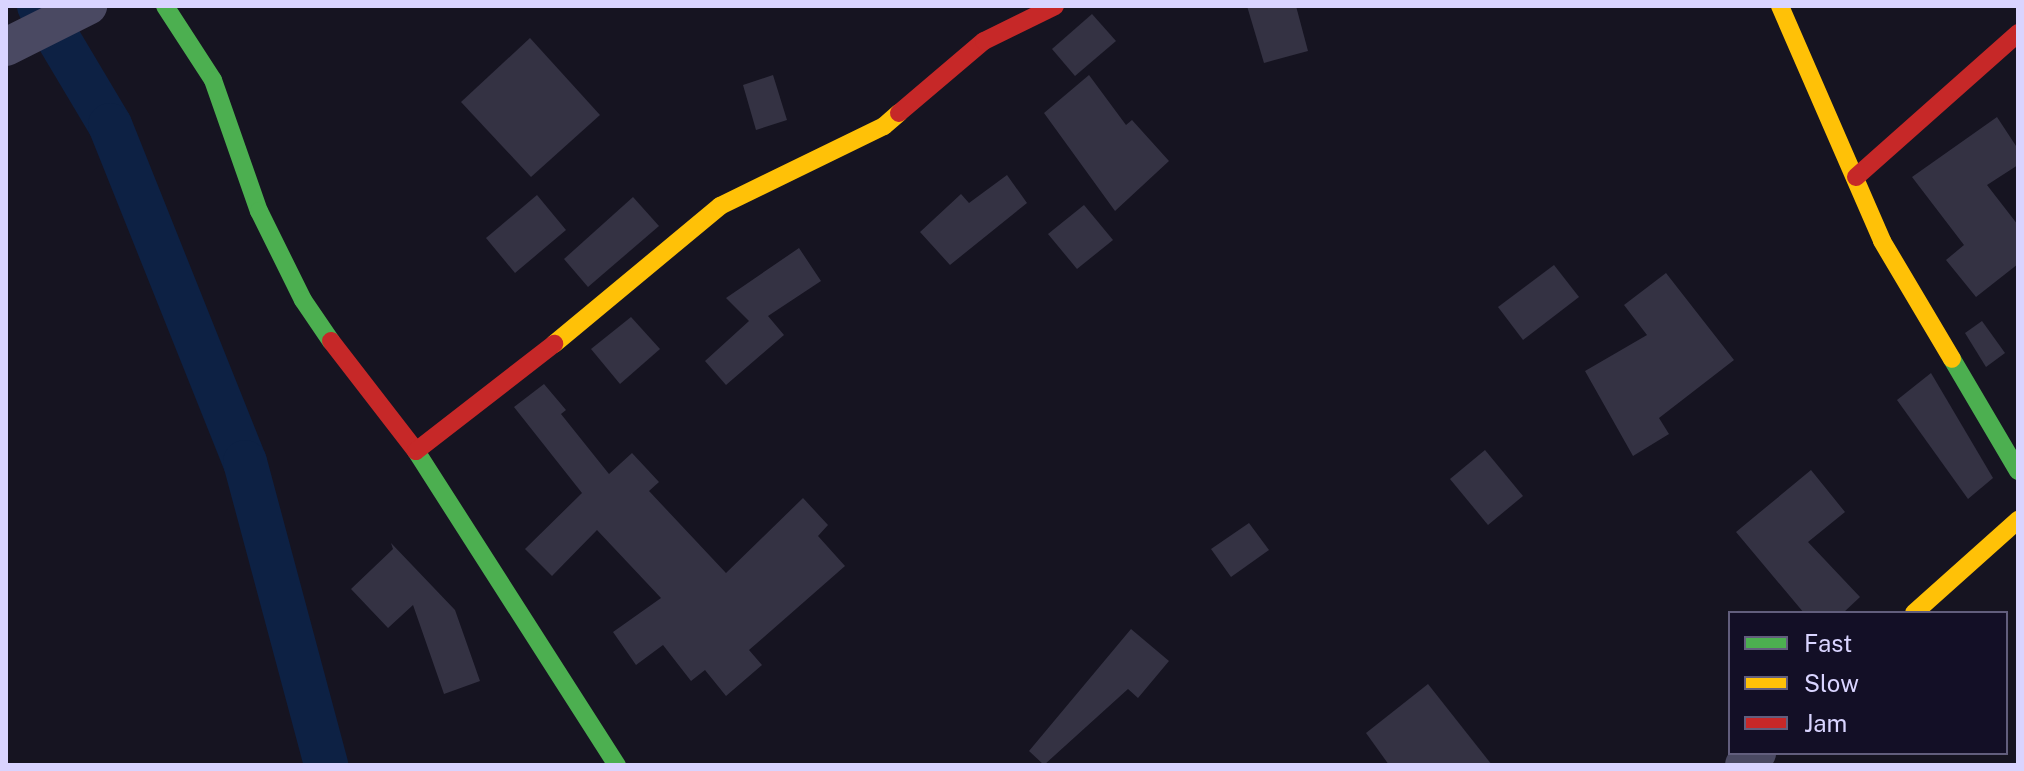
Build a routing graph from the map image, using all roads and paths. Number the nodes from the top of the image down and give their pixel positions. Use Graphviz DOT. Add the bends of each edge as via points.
graph roads {
  1 [pos="165,6"];
  2 [pos="1055,6"];
  3 [pos="1780,6"];
  4 [pos="80,11"];
  5 [pos="2018,33"];
  6 [pos="6,47"];
  7 [pos="1856,177"];
  8 [pos="416,451"];
  9 [pos="2018,471"];
  10 [pos="2018,520"];
  11 [pos="1916,611"];
  12 [pos="617,765"];
  1 -- 8 [label="street" via="213,80 259,211 303,300 369,396"];
  2 -- 8 [label="street" via="984,41 884,126 720,206 621,293"];
  3 -- 7 [label="street"];
  4 -- 6 [label="street"];
  5 -- 7 [label="street"];
  7 -- 9 [label="street" via="1882,241"];
  8 -- 12 [label="street"];
  10 -- 11 [label="street"];
}
